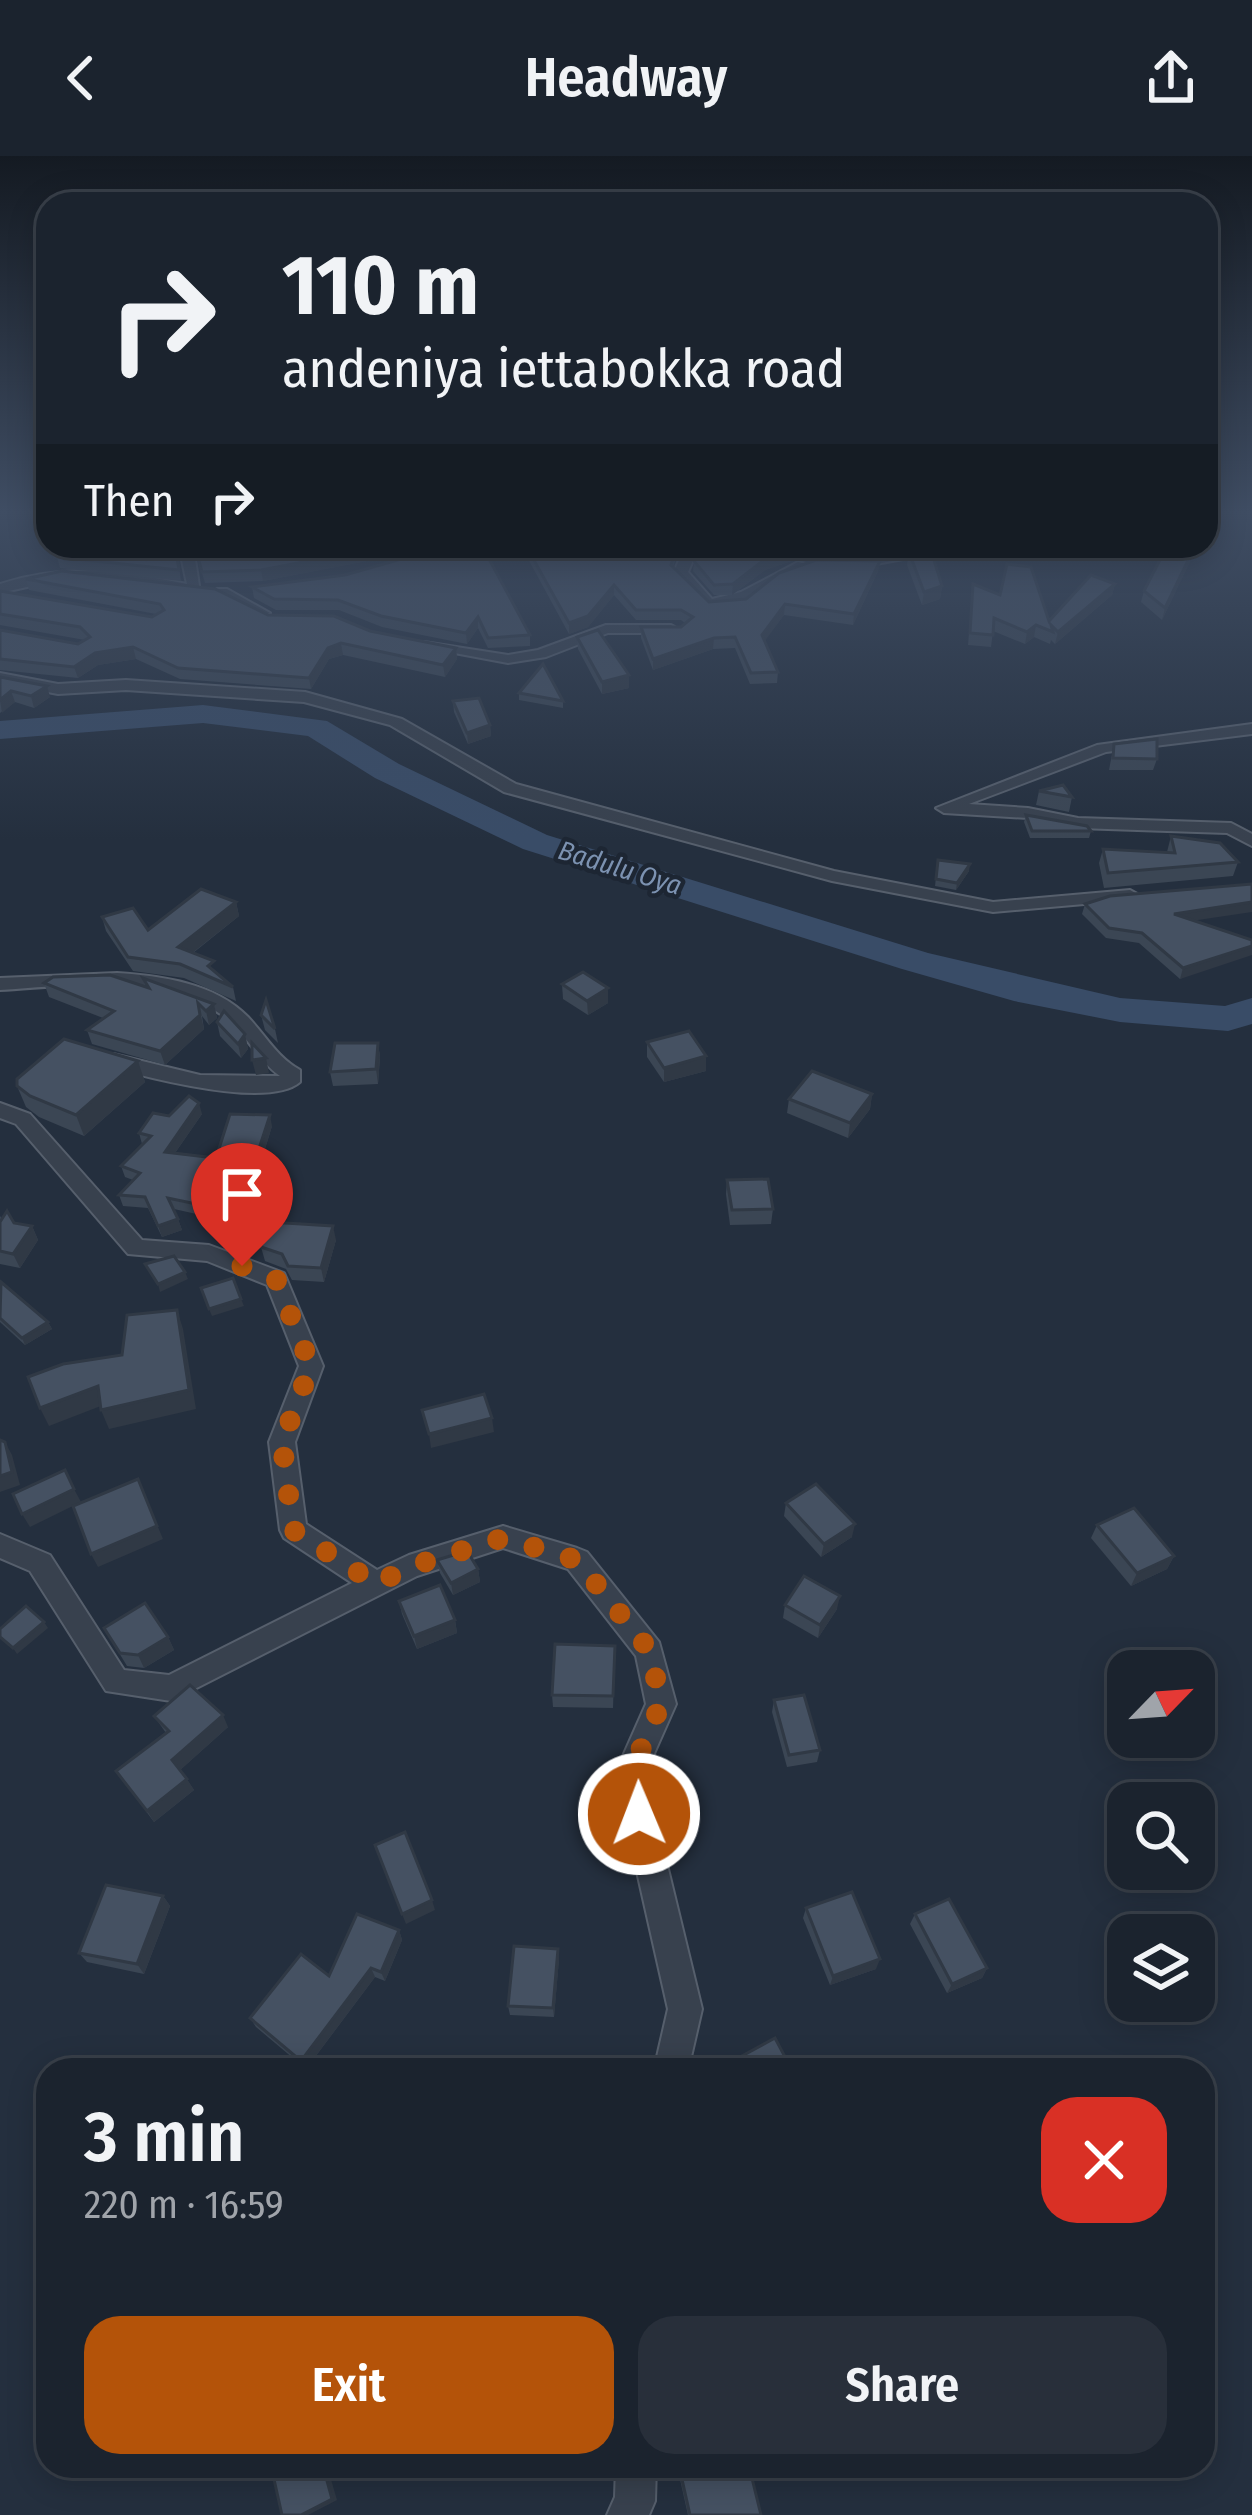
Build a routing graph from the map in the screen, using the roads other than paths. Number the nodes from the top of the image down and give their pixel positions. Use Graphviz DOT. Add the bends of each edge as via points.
graph roads {
  1 [pos="681,629"];
  2 [pos="398,640"];
  3 [pos="0,678"];
  4 [pos="1252,729"];
  5 [pos="1208,736"];
  6 [pos="1252,746"];
  7 [pos="1195,806"];
  8 [pos="1166,823"];
  9 [pos="1252,841"];
  10 [pos="1156,893"];
  11 [pos="0,984"];
  12 [pos="90,1054"];
  13 [pos="5,1104"];
  14 [pos="0,1546"];
  15 [pos="376,1584"];
  16 [pos="674,2058"];
  17 [pos="636,2478"];
  18 [pos="627,2515"];
  1 -- 2 [label="street" via="606,629 508,659"];
  3 -- 10 [label="street" via="58,689 126,685 305,697 396,722 510,788 832,876 993,907"];
  4 -- 5 [label="street"];
  5 -- 6 [label="street"];
  5 -- 8 [label="street" via="1102,748 944,808"];
  7 -- 8 [label="street"];
  8 -- 9 [label="street" via="1231,828"];
  11 -- 12 [label="street" via="178,983 232,1012 275,1066 293,1075 290,1082 243,1088 188,1083"];
  13 -- 15 [label="street" via="136,1248 209,1253 276,1279 311,1366 282,1442 293,1530"];
  14 -- 15 [label="street" via="40,1563 116,1682 171,1688"];
  15 -- 16 [label="street" via="503,1538 577,1560 650,1651 661,1704 630,1774 685,2008"];
  17 -- 18 [label="street"];
}
